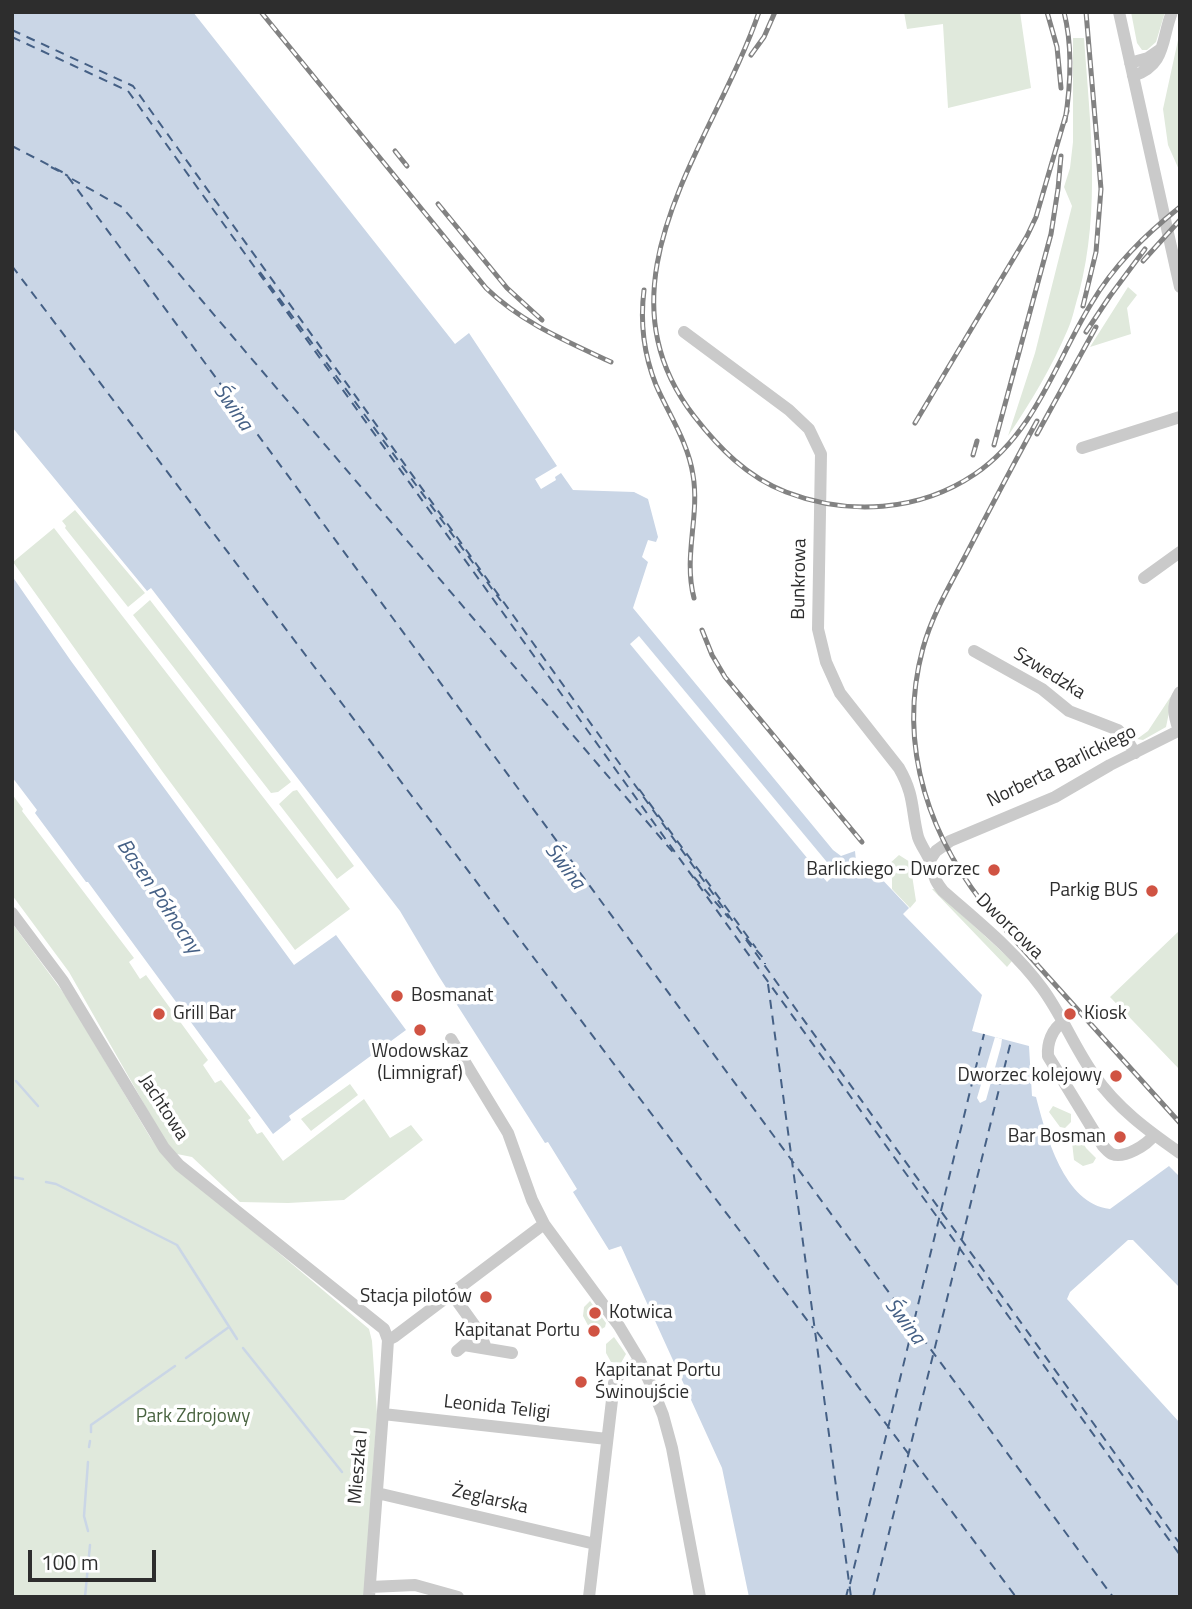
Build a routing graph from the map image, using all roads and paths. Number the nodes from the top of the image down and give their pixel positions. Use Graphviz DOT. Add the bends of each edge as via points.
graph roads {
  1 [pos="1119,12"];
  2 [pos="1172,12"];
  3 [pos="1132,70"];
  4 [pos="1177,259"];
  5 [pos="1180,287"];
  6 [pos="684,332"];
  7 [pos="1180,417"];
  8 [pos="1082,449"];
  9 [pos="1180,552"];
  10 [pos="1144,578"];
  11 [pos="974,651"];
  12 [pos="1180,692"];
  13 [pos="1179,731"];
  14 [pos="1135,753"];
  15 [pos="930,860"];
  16 [pos="12,913"];
  17 [pos="1063,1022"];
  18 [pos="451,1039"];
  19 [pos="1154,1135"];
  20 [pos="1180,1153"];
  21 [pos="544,1224"];
  22 [pos="452,1294"];
  23 [pos="387,1340"];
  24 [pos="486,1348"];
  25 [pos="457,1351"];
  26 [pos="512,1353"];
  27 [pos="640,1361"];
  28 [pos="383,1414"];
  29 [pos="607,1439"];
  30 [pos="377,1493"];
  31 [pos="595,1544"];
  32 [pos="369,1592"];
  33 [pos="458,1597"];
  34 [pos="589,1597"];
  35 [pos="700,1597"];
  1 -- 3 [label="street"];
  2 -- 3 [label="street" via="1158,60 1141,74"];
  3 -- 4 [label="street"];
  4 -- 5 [label="street"];
  6 -- 15 [label="street, Bunkrowa" via="789,410 815,438 822,463 818,618 822,646 840,693 906,781 919,839"];
  7 -- 8 [label="street"];
  9 -- 10 [label="street"];
  11 -- 14 [label="street, Szwedzka" via="1042,689 1069,711 1121,732"];
  12 -- 13 [label="street, Norberta Barlickiego" via="1173,708"];
  13 -- 14 [label="street, Norberta Barlickiego"];
  14 -- 15 [label="street, Norberta Barlickiego" via="1055,797 950,841"];
  15 -- 17 [label="street, Dworcowa" via="943,891 1017,960"];
  16 -- 23 [label="street, Jachtowa" via="63,981 164,1148 179,1165 384,1329"];
  17 -- 19 [label="street, Dworcowa" via="1110,1097"];
  17 -- 19 [label="street" via="1049,1042 1048,1056 1103,1146 1119,1155"];
  18 -- 21 [label="street" via="508,1133"];
  19 -- 20 [label="street, Dworcowa"];
  21 -- 22 [label="street"];
  21 -- 27 [label="street"];
  22 -- 23 [label="street"];
  22 -- 24 [label="street" via="481,1333"];
  23 -- 28 [label="street, Mieszka I"];
  24 -- 25 [label="street" via="464,1345"];
  24 -- 26 [label="street"];
  27 -- 29 [label="street" via="615,1379"];
  27 -- 35 [label="street" via="672,1448"];
  28 -- 29 [label="street, Leonida Teligi"];
  28 -- 30 [label="street, Mieszka I"];
  29 -- 31 [label="street"];
  30 -- 31 [label="street, Żeglarska"];
  30 -- 32 [label="street, Mieszka I"];
  31 -- 34 [label="street"];
  32 -- 33 [label="street" via="415,1585"];
}
